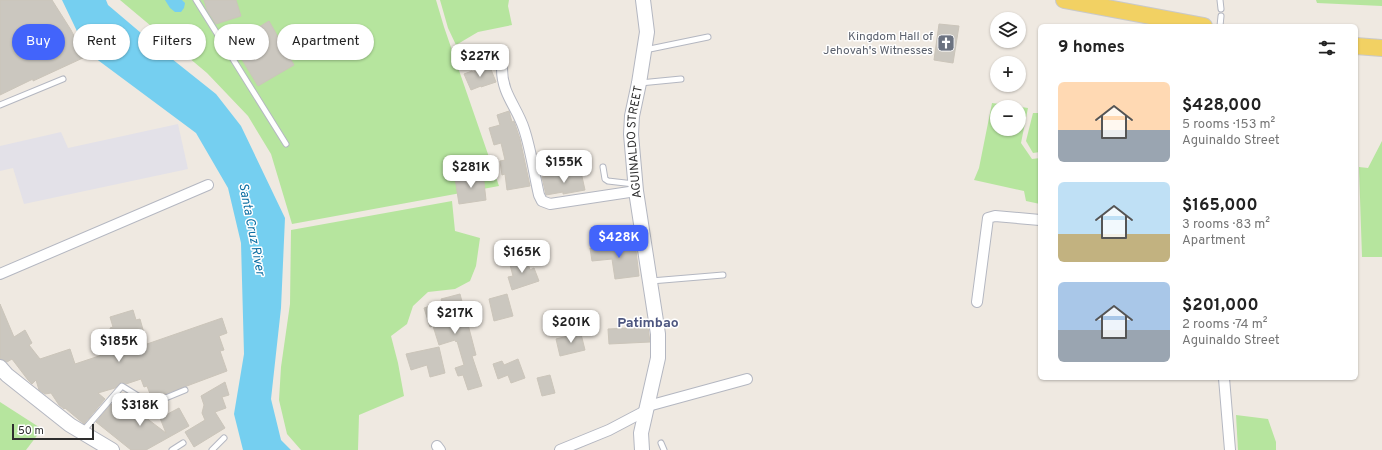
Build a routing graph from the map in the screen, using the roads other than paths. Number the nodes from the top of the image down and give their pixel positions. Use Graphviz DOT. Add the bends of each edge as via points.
graph roads {
  1 [pos="196,0"];
  2 [pos="643,0"];
  3 [pos="1064,0"];
  4 [pos="1220,0"];
  5 [pos="1221,9"];
  6 [pos="1221,16"];
  7 [pos="1190,24"];
  8 [pos="1220,24"];
  9 [pos="708,37"];
  10 [pos="1358,46"];
  11 [pos="1382,48"];
  12 [pos="644,50"];
  13 [pos="502,69"];
  14 [pos="63,79"];
  15 [pos="680,79"];
  16 [pos="640,83"];
  17 [pos="0,105"];
  18 [pos="286,144"];
  19 [pos="603,167"];
  20 [pos="208,185"];
  21 [pos="635,187"];
  22 [pos="1038,220"];
  23 [pos="642,233"];
  24 [pos="601,244"];
  25 [pos="0,274"];
  26 [pos="723,275"];
  27 [pos="650,282"];
  28 [pos="977,302"];
  29 [pos="0,367"];
  30 [pos="747,379"];
  31 [pos="1224,380"];
  32 [pos="184,390"];
  33 [pos="647,408"];
  34 [pos="83,432"];
  35 [pos="224,438"];
  36 [pos="661,443"];
  37 [pos="183,444"];
  38 [pos="112,450"];
  39 [pos="172,450"];
  40 [pos="212,450"];
  41 [pos="560,450"];
  42 [pos="642,450"];
  43 [pos="664,450"];
  44 [pos="1230,450"];
  1 -- 18 [label="lane"];
  2 -- 12 [label="street, AGUINALDO STREET" via="647,32"];
  3 -- 7 [label="main road"];
  4 -- 5 [label="lane"];
  6 -- 8 [label="lane"];
  9 -- 12 [label="lane"];
  10 -- 11 [label="main road"];
  12 -- 16 [label="street, AGUINALDO STREET"];
  13 -- 21 [label="street" via="505,91 524,129 538,195 542,201 550,204"];
  14 -- 17 [label="lane"];
  15 -- 16 [label="lane"];
  16 -- 21 [label="street, AGUINALDO STREET" via="632,116 631,134"];
  19 -- 21 [label="lane" via="605,179 608,181"];
  20 -- 25 [label="street"];
  21 -- 23 [label="street, AGUINALDO STREET"];
  22 -- 28 [label="street" via="995,216 988,218"];
  23 -- 24 [label="lane"];
  23 -- 27 [label="street, AGUINALDO STREET"];
  26 -- 27 [label="lane"];
  27 -- 33 [label="street, AGUINALDO STREET" via="658,334 658,358"];
  29 -- 34 [label="street"];
  30 -- 33 [label="street"];
  31 -- 44 [label="street"];
  32 -- 34 [label="lane" via="151,404 122,386"];
  33 -- 41 [label="street" via="609,430"];
  33 -- 42 [label="street, AGUINALDO STREET" via="641,433"];
  34 -- 38 [label="street"];
  35 -- 40 [label="lane"];
  36 -- 43 [label="lane"];
  37 -- 39 [label="lane"];
}
